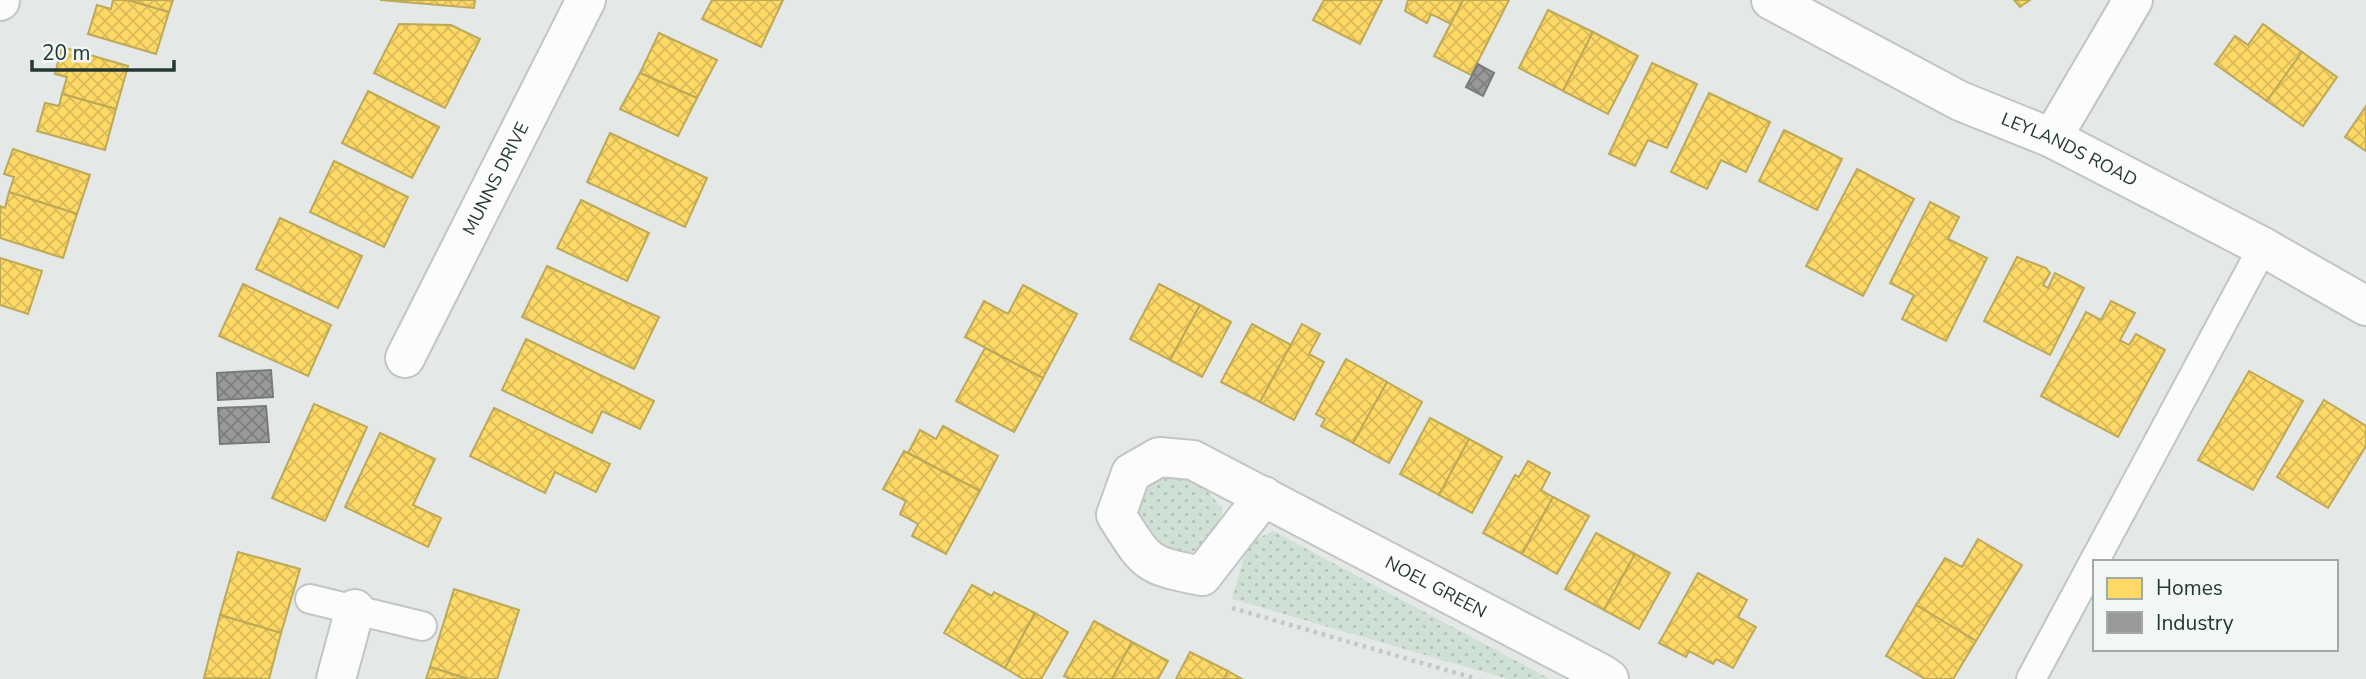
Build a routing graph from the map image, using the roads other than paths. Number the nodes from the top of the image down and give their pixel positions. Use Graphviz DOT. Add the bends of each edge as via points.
graph roads {
  1 [pos="586,0"];
  2 [pos="1771,0"];
  3 [pos="2133,0"];
  4 [pos="2052,138"];
  5 [pos="2263,247"];
  6 [pos="2366,306"];
  7 [pos="405,358"];
  8 [pos="1264,496"];
  9 [pos="2095,560"];
  10 [pos="2093,564"];
  11 [pos="310,598"];
  12 [pos="355,609"];
  13 [pos="422,625"];
  14 [pos="336,679"];
  15 [pos="1609,679"];
  16 [pos="2031,679"];
  1 -- 7 [label="street, MUNNS DRIVE"];
  2 -- 4 [label="street, LEYLANDS ROAD" via="1960,101"];
  3 -- 4 [label="street"];
  4 -- 5 [label="street, LEYLANDS ROAD"];
  5 -- 6 [label="street, LEYLANDS ROAD"];
  5 -- 9 [label="lane"];
  8 -- 8 [label="street, NOEL GREEN" via="1194,460 1159,457 1131,473 1116,514 1144,558 1166,569 1202,576"];
  8 -- 15 [label="street, NOEL GREEN"];
  10 -- 16 [label="lane"];
  11 -- 12 [label="lane"];
  12 -- 13 [label="lane"];
  12 -- 14 [label="street"];
}
